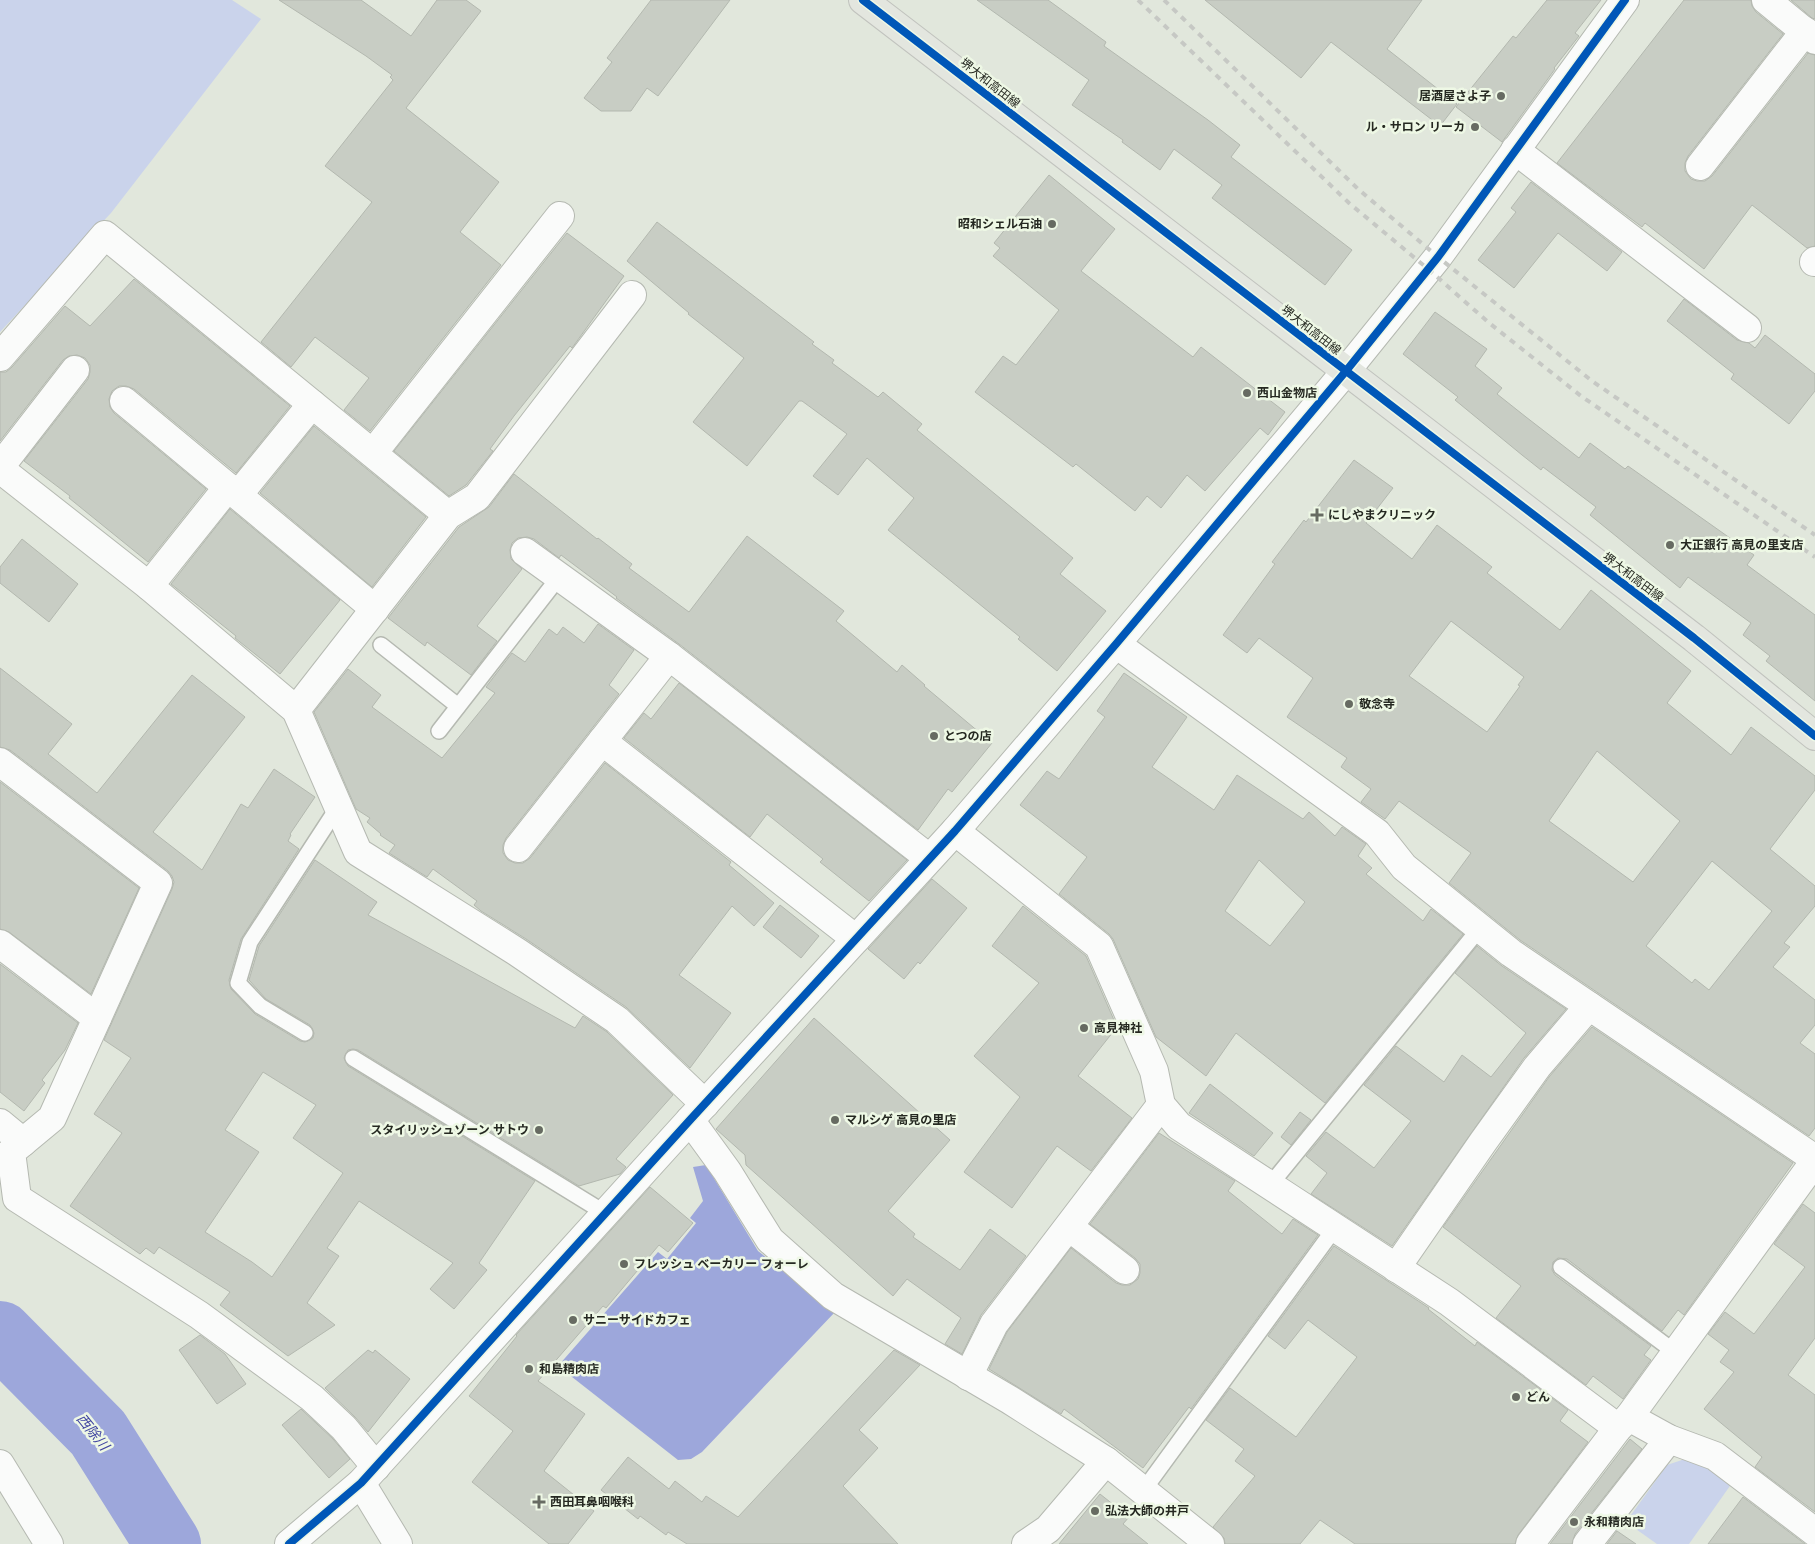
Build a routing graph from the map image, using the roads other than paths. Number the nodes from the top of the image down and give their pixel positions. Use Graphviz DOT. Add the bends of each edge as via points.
graph roads {
  1 [pos="863,0"];
  2 [pos="1625,0"];
  3 [pos="1766,0"];
  4 [pos="1810,36"];
  5 [pos="1515,150"];
  6 [pos="1700,166"];
  7 [pos="560,216"];
  8 [pos="632,295"];
  9 [pos="1747,328"];
  10 [pos="0,357"];
  11 [pos="75,370"];
  12 [pos="1346,371"];
  13 [pos="124,401"];
  14 [pos="312,404"];
  15 [pos="373,453"];
  16 [pos="0,468"];
  17 [pos="233,491"];
  18 [pos="448,514"];
  19 [pos="525,552"];
  20 [pos="559,577"];
  21 [pos="149,586"];
  22 [pos="375,608"];
  23 [pos="1116,644"];
  24 [pos="381,646"];
  25 [pos="669,656"];
  26 [pos="458,706"];
  27 [pos="296,710"];
  28 [pos="439,731"];
  29 [pos="1815,736"];
  30 [pos="602,742"];
  31 [pos="0,762"];
  32 [pos="338,807"];
  33 [pos="954,831"];
  34 [pos="518,848"];
  35 [pos="929,858"];
  36 [pos="1480,928"];
  37 [pos="856,939"];
  38 [pos="0,944"];
  39 [pos="1589,1006"];
  40 [pos="97,1018"];
  41 [pos="305,1033"];
  42 [pos="353,1058"];
  43 [pos="1161,1106"];
  44 [pos="698,1112"];
  45 [pos="0,1123"];
  46 [pos="24,1142"];
  47 [pos="1815,1160"];
  48 [pos="1270,1185"];
  49 [pos="605,1213"];
  50 [pos="1069,1227"];
  51 [pos="1335,1228"];
  52 [pos="1561,1267"];
  53 [pos="1396,1268"];
  54 [pos="1125,1270"];
  55 [pos="1676,1353"];
  56 [pos="968,1376"];
  57 [pos="1624,1422"];
  58 [pos="1669,1439"];
  59 [pos="1106,1461"];
  60 [pos="0,1464"];
  61 [pos="368,1475"];
  62 [pos="1143,1490"];
  63 [pos="1815,1532"];
  64 [pos="1198,1540"];
  65 [pos="49,1544"];
  66 [pos="289,1544"];
  67 [pos="398,1544"];
  68 [pos="1026,1544"];
  69 [pos="1530,1544"];
  70 [pos="1587,1544"];
  1 -- 12 [label="main road, 堺大和高田線"];
  2 -- 5 [label="street"];
  3 -- 4 [label="street"];
  4 -- 6 [label="street"];
  5 -- 9 [label="street"];
  5 -- 12 [label="street" via="1438,257"];
  7 -- 15 [label="street"];
  8 -- 18 [label="street" via="477,497"];
  10 -- 14 [label="street" via="105,235"];
  11 -- 16 [label="street"];
  12 -- 23 [label="street"];
  12 -- 29 [label="main road, 堺大和高田線" via="1694,638"];
  13 -- 17 [label="street"];
  14 -- 15 [label="street"];
  14 -- 17 [label="street"];
  15 -- 18 [label="street"];
  16 -- 21 [label="street"];
  17 -- 21 [label="street"];
  17 -- 22 [label="street"];
  18 -- 22 [label="street"];
  19 -- 20 [label="street"];
  20 -- 25 [label="street"];
  20 -- 26 [label="lane"];
  21 -- 27 [label="street"];
  22 -- 27 [label="street"];
  23 -- 33 [label="street"];
  23 -- 36 [label="street" via="1377,833 1404,867"];
  24 -- 26 [label="lane"];
  25 -- 30 [label="street"];
  25 -- 35 [label="street"];
  26 -- 28 [label="lane"];
  27 -- 32 [label="street"];
  30 -- 34 [label="street"];
  30 -- 37 [label="street"];
  31 -- 40 [label="street" via="158,883"];
  32 -- 41 [label="lane" via="250,942 238,983 260,1006"];
  32 -- 44 [label="street" via="358,852 618,1020"];
  33 -- 35 [label="street"];
  33 -- 43 [label="street" via="1099,946 1154,1071"];
  35 -- 37 [label="street"];
  36 -- 39 [label="street"];
  36 -- 48 [label="lane"];
  37 -- 44 [label="street"];
  38 -- 40 [label="street"];
  39 -- 47 [label="street"];
  39 -- 53 [label="street" via="1537,1067"];
  40 -- 46 [label="street" via="52,1118"];
  42 -- 49 [label="lane"];
  43 -- 48 [label="street" via="1179,1126"];
  43 -- 50 [label="street"];
  44 -- 49 [label="street"];
  44 -- 56 [label="street" via="727,1171 770,1240 833,1296"];
  45 -- 46 [label="street"];
  46 -- 61 [label="street" via="11,1152 17,1198 200,1315 312,1398 344,1428"];
  47 -- 55 [label="street"];
  48 -- 51 [label="street"];
  49 -- 61 [label="street"];
  50 -- 54 [label="street"];
  50 -- 56 [label="street" via="994,1324"];
  51 -- 53 [label="street"];
  51 -- 62 [label="lane"];
  52 -- 55 [label="lane"];
  53 -- 57 [label="street"];
  55 -- 57 [label="street"];
  56 -- 59 [label="street"];
  57 -- 58 [label="street"];
  57 -- 69 [label="street"];
  58 -- 63 [label="street" via="1715,1456"];
  58 -- 70 [label="street"];
  59 -- 62 [label="street"];
  59 -- 68 [label="street" via="1048,1529"];
  60 -- 65 [label="street"];
  61 -- 66 [label="street"];
  61 -- 67 [label="street"];
  62 -- 64 [label="street"];
}
